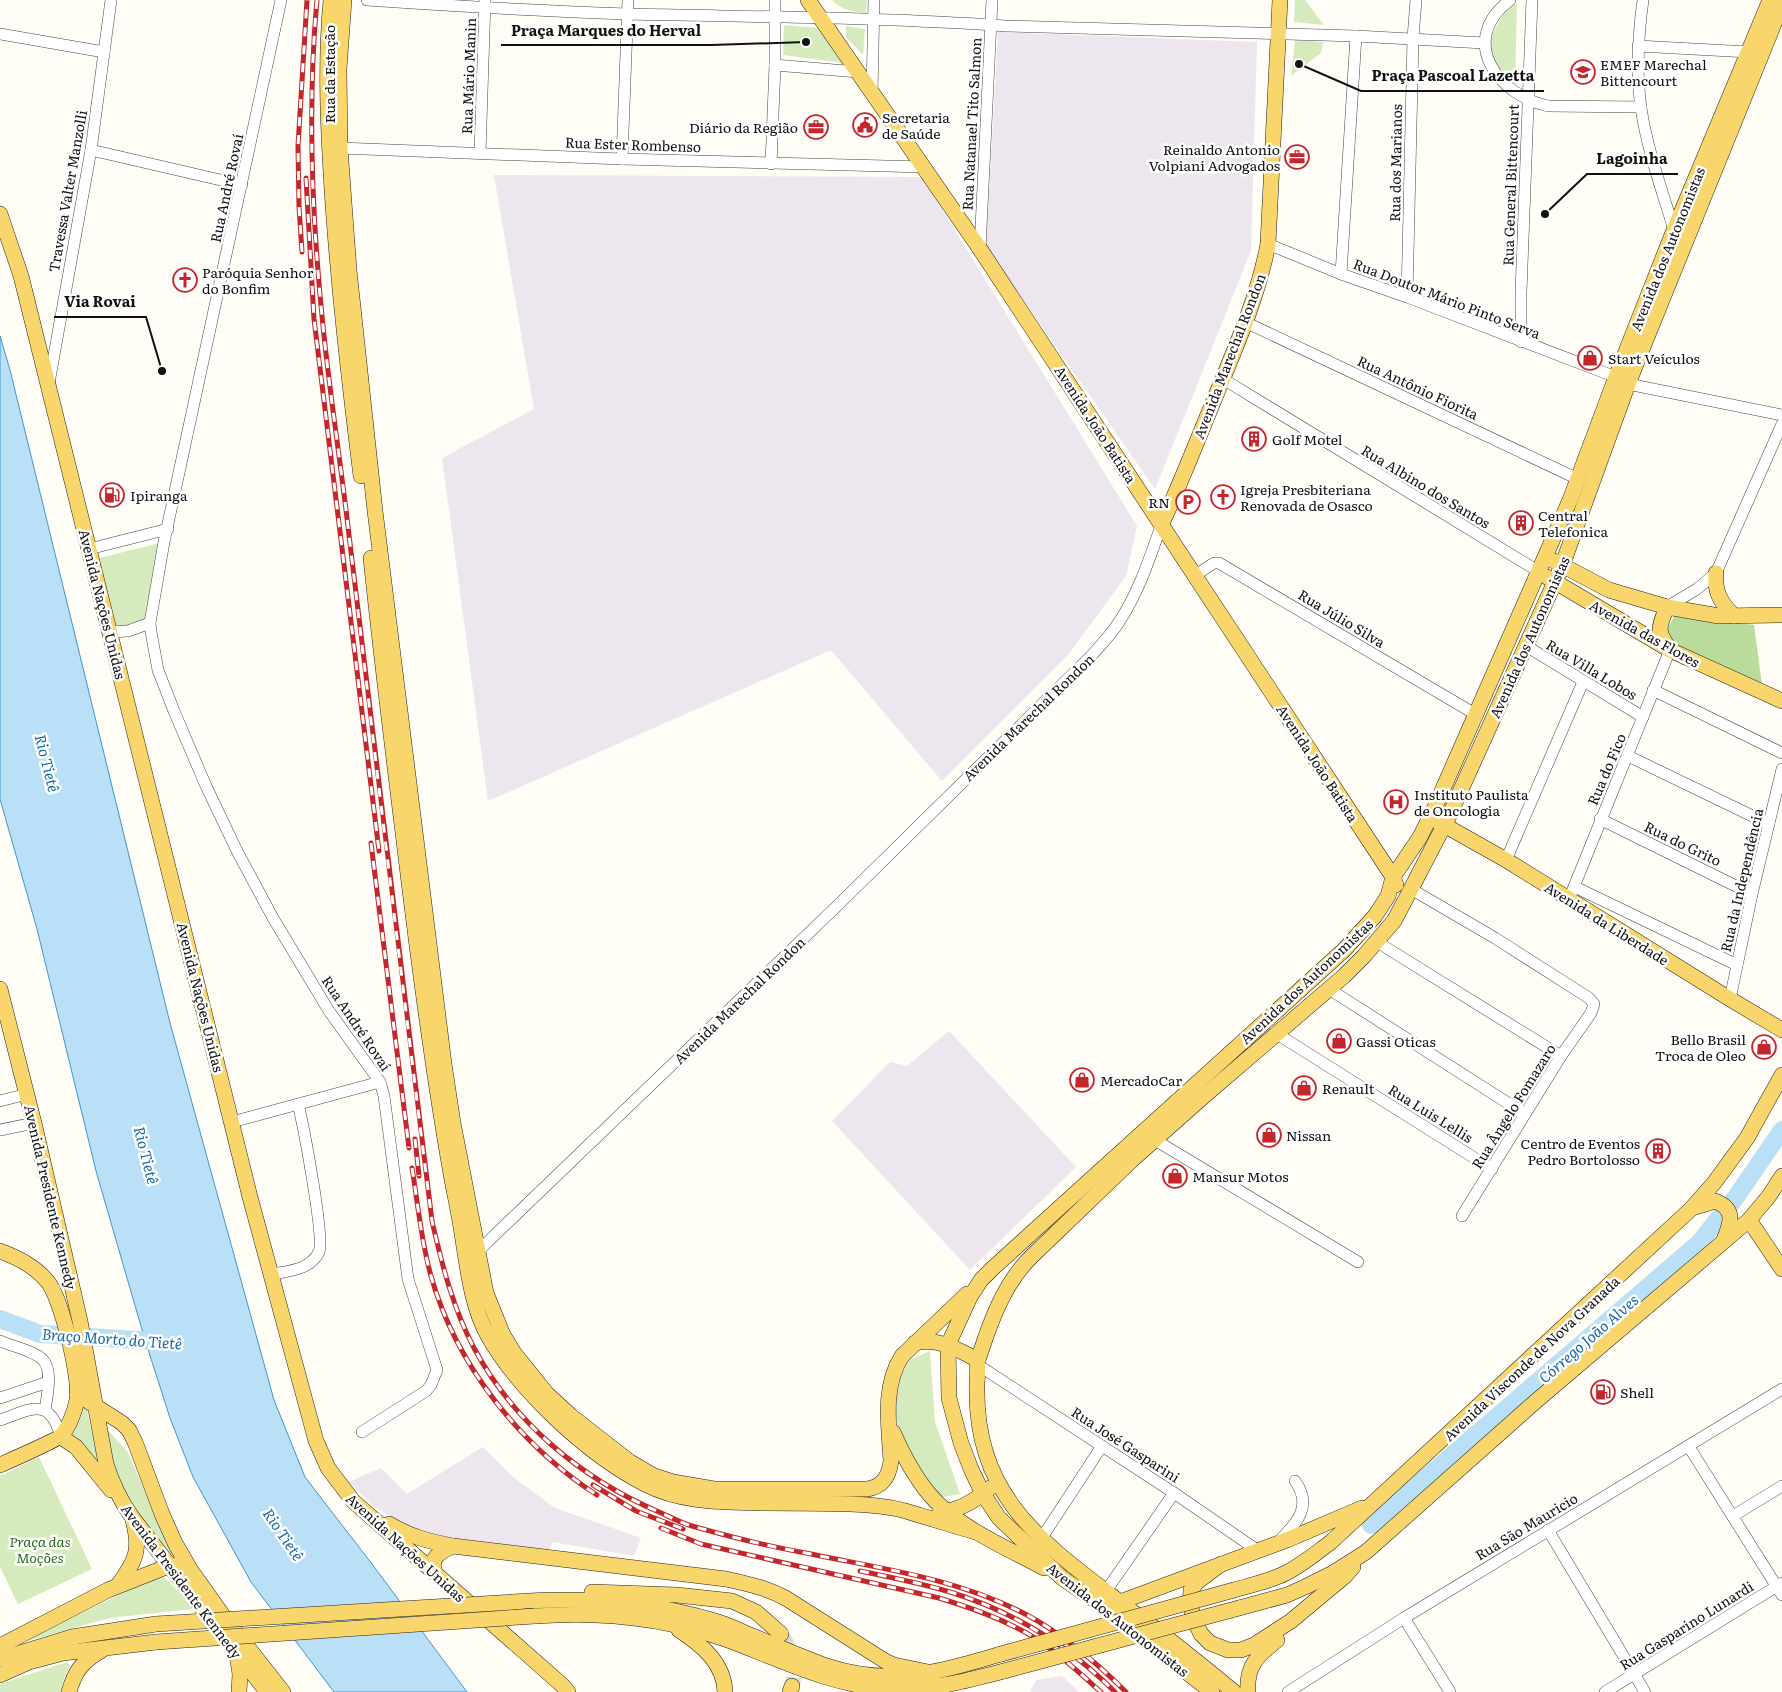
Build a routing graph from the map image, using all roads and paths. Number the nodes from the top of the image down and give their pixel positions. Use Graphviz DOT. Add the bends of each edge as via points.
graph roads {
  1 [pos="112,0"];
  2 [pos="282,0"];
  3 [pos="331,0"];
  4 [pos="344,0"];
  5 [pos="367,0"];
  6 [pos="628,0"];
  7 [pos="775,0"];
  8 [pos="808,0"];
  9 [pos="874,0"];
  10 [pos="992,0"];
  11 [pos="1280,0"];
  12 [pos="1416,0"];
  13 [pos="1510,0"];
  14 [pos="1532,0"];
  15 [pos="1643,0"];
  16 [pos="485,4"];
  17 [pos="1779,6"];
  18 [pos="627,14"];
  19 [pos="775,18"];
  20 [pos="820,18"];
  21 [pos="873,18"];
  22 [pos="991,25"];
  23 [pos="1279,33"];
  24 [pos="0,34"];
  25 [pos="1356,36"];
  26 [pos="1413,38"];
  27 [pos="1484,43"];
  28 [pos="1638,46"];
  29 [pos="104,52"];
  30 [pos="1749,52"];
  31 [pos="775,65"];
  32 [pos="858,72"];
  33 [pos="872,94"];
  34 [pos="1528,99"];
  35 [pos="1641,106"];
  36 [pos="334,149"];
  37 [pos="91,150"];
  38 [pos="480,153"];
  39 [pos="622,160"];
  40 [pos="771,164"];
  41 [pos="925,167"];
  42 [pos="242,185"];
  43 [pos="0,214"];
  44 [pos="1674,230"];
  45 [pos="1268,244"];
  46 [pos="980,249"];
  47 [pos="1341,274"];
  48 [pos="1407,297"];
  49 [pos="1245,322"];
  50 [pos="1521,342"];
  51 [pos="1222,379"];
  52 [pos="1622,380"];
  53 [pos="48,387"];
  54 [pos="1782,415"];
  55 [pos="1782,424"];
  56 [pos="1578,479"];
  57 [pos="1162,523"];
  58 [pos="168,529"];
  59 [pos="89,549"];
  60 [pos="1545,556"];
  61 [pos="1562,566"];
  62 [pos="1538,572"];
  63 [pos="1716,573"];
  64 [pos="1194,576"];
  65 [pos="1554,581"];
  66 [pos="1576,594"];
  67 [pos="1667,607"];
  68 [pos="1782,615"];
  69 [pos="1734,616"];
  70 [pos="150,623"];
  71 [pos="110,632"];
  72 [pos="1526,646"];
  73 [pos="1670,650"];
  74 [pos="1584,682"];
  75 [pos="1653,690"];
  76 [pos="1782,701"];
  77 [pos="1475,714"];
  78 [pos="1643,717"];
  79 [pos="1782,753"];
  80 [pos="1628,756"];
  81 [pos="1782,769"];
  82 [pos="1430,817"];
  83 [pos="1600,819"];
  84 [pos="1445,824"];
  85 [pos="1768,824"];
  86 [pos="1506,860"];
  87 [pos="1393,877"];
  88 [pos="1411,889"];
  89 [pos="1572,893"];
  90 [pos="1752,894"];
  91 [pos="1394,921"];
  92 [pos="1377,942"];
  93 [pos="1737,965"];
  94 [pos="0,989"];
  95 [pos="1329,989"];
  96 [pos="1730,999"];
  97 [pos="1782,1030"];
  98 [pos="1277,1034"];
  99 [pos="1561,1056"];
  100 [pos="1782,1076"];
  101 [pos="380,1082"];
  102 [pos="27,1094"];
  103 [pos="0,1101"];
  104 [pos="298,1104"];
  105 [pos="1525,1114"];
  106 [pos="232,1122"];
  107 [pos="34,1123"];
  108 [pos="0,1130"];
  109 [pos="1155,1140"];
  110 [pos="1492,1169"];
  111 [pos="1782,1176"];
  112 [pos="1696,1207"];
  113 [pos="1462,1216"];
  114 [pos="1749,1220"];
  115 [pos="1726,1236"];
  116 [pos="0,1250"];
  117 [pos="472,1257"];
  118 [pos="1358,1262"];
  119 [pos="1782,1270"];
  120 [pos="272,1274"];
  121 [pos="981,1280"];
  122 [pos="915,1343"];
  123 [pos="3,1344"];
  124 [pos="948,1345"];
  125 [pos="978,1363"];
  126 [pos="48,1382"];
  127 [pos="1782,1389"];
  128 [pos="77,1390"];
  129 [pos="0,1398"];
  130 [pos="95,1406"];
  131 [pos="45,1410"];
  132 [pos="888,1419"];
  133 [pos="0,1420"];
  134 [pos="362,1432"];
  135 [pos="61,1437"];
  136 [pos="1102,1446"];
  137 [pos="1689,1447"];
  138 [pos="0,1465"];
  139 [pos="1295,1480"];
  140 [pos="997,1482"];
  141 [pos="1782,1486"];
  142 [pos="1174,1493"];
  143 [pos="983,1494"];
  144 [pos="119,1498"];
  145 [pos="352,1501"];
  146 [pos="1372,1503"];
  147 [pos="911,1512"];
  148 [pos="948,1512"];
  149 [pos="1733,1516"];
  150 [pos="132,1517"];
  151 [pos="1548,1530"];
  152 [pos="976,1532"];
  153 [pos="1041,1539"];
  154 [pos="1276,1543"];
  155 [pos="453,1546"];
  156 [pos="1257,1550"];
  157 [pos="1366,1552"];
  158 [pos="1221,1564"];
  159 [pos="171,1565"];
  160 [pos="190,1569"];
  161 [pos="435,1574"];
  162 [pos="1062,1578"];
  163 [pos="118,1585"];
  164 [pos="1780,1588"];
  165 [pos="1106,1591"];
  166 [pos="532,1601"];
  167 [pos="1120,1602"];
  168 [pos="1404,1618"];
  169 [pos="1291,1621"];
  170 [pos="670,1624"];
  171 [pos="781,1634"];
  172 [pos="0,1646"];
  173 [pos="108,1647"];
  174 [pos="237,1654"];
  175 [pos="0,1659"];
  176 [pos="1635,1674"];
  177 [pos="0,1675"];
  178 [pos="929,1684"];
  179 [pos="567,1690"];
  180 [pos="69,1692"];
  181 [pos="239,1692"];
  182 [pos="267,1692"];
  183 [pos="283,1692"];
  184 [pos="725,1692"];
  185 [pos="1212,1692"];
  186 [pos="1234,1692"];
  187 [pos="1248,1692"];
  188 [pos="1288,1692"];
  189 [pos="1450,1692"];
  190 [pos="1605,1692"];
  191 [pos="1645,1692"];
  1 -- 29 [label="street, Travessa Valter Manzolli"];
  2 -- 42 [label="street, Rua André Rovaí"];
  3 -- 36 [label="main road, Rua da Estação"];
  4 -- 36 [label="main road, Rua da Estação"];
  5 -- 16 [label="street"];
  6 -- 18 [label="street"];
  7 -- 19 [label="street"];
  8 -- 20 [label="main road, Avenida João Batista"];
  9 -- 21 [label="street"];
  10 -- 22 [label="street, Rua Natanael Tito Salmon"];
  11 -- 23 [label="main road, Avenida Marechal Rondon"];
  12 -- 26 [label="street, Rua dos Marianos"];
  13 -- 27 [label="street" via="1492,18"];
  14 -- 34 [label="street, Rua General Bittencourt"];
  15 -- 28 [label="street"];
  16 -- 18 [label="street"];
  16 -- 38 [label="street, Rua Mário Manin"];
  17 -- 30 [label="main road, Avenida dos Autonomistas"];
  17 -- 52 [label="main road, Avenida dos Autonomistas"];
  18 -- 19 [label="street"];
  18 -- 39 [label="street"];
  19 -- 20 [label="street"];
  19 -- 31 [label="street"];
  20 -- 21 [label="street"];
  20 -- 32 [label="main road, Avenida João Batista"];
  21 -- 22 [label="street"];
  21 -- 33 [label="street"];
  22 -- 23 [label="street"];
  22 -- 46 [label="street, Rua Natanael Tito Salmon"];
  23 -- 25 [label="street"];
  23 -- 45 [label="main road, Avenida Marechal Rondon"];
  24 -- 29 [label="street"];
  25 -- 26 [label="street"];
  25 -- 47 [label="street"];
  26 -- 27 [label="street"];
  26 -- 48 [label="street, Rua dos Marianos"];
  27 -- 34 [label="street" via="1498,77"];
  28 -- 30 [label="street"];
  28 -- 35 [label="street"];
  29 -- 37 [label="street, Travessa Valter Manzolli"];
  30 -- 44 [label="main road, Avenida dos Autonomistas"];
  31 -- 32 [label="street"];
  31 -- 40 [label="street"];
  32 -- 33 [label="main road, Avenida João Batista"];
  33 -- 41 [label="main road, Avenida João Batista"];
  34 -- 35 [label="street" via="1548,106"];
  34 -- 50 [label="street, Rua General Bittencourt"];
  35 -- 44 [label="street"];
  36 -- 38 [label="street, Rua Ester Rombenso"];
  36 -- 117 [label="main road" via="424,907"];
  37 -- 42 [label="street"];
  37 -- 53 [label="street, Travessa Valter Manzolli"];
  38 -- 39 [label="street, Rua Ester Rombenso"];
  39 -- 40 [label="street, Rua Ester Rombenso"];
  40 -- 41 [label="street, Rua Ester Rombenso"];
  41 -- 46 [label="main road, Avenida João Batista"];
  42 -- 58 [label="street, Rua André Rovaí"];
  43 -- 53 [label="main road, Avenida Nações Unidas" via="20,276"];
  44 -- 52 [label="main road, Avenida dos Autonomistas"];
  45 -- 47 [label="street, Rua Doutor Mário Pinto Serva"];
  45 -- 49 [label="main road, Avenida Marechal Rondon"];
  46 -- 57 [label="main road, Avenida João Batista"];
  47 -- 48 [label="street, Rua Doutor Mário Pinto Serva"];
  48 -- 50 [label="street, Rua Doutor Mário Pinto Serva"];
  49 -- 51 [label="main road, Avenida Marechal Rondon"];
  49 -- 56 [label="street, Rua Antônio Fiorita"];
  50 -- 52 [label="street, Rua Doutor Mário Pinto Serva"];
  51 -- 57 [label="main road, Avenida Marechal Rondon"];
  51 -- 62 [label="street, Rua Albino dos Santos"];
  52 -- 54 [label="street, Rua Doutor Mário Pinto Serva"];
  52 -- 56 [label="main road, Avenida dos Autonomistas"];
  52 -- 61 [label="main road, Avenida dos Autonomistas"];
  53 -- 59 [label="main road, Avenida Nações Unidas"];
  55 -- 63 [label="street"];
  56 -- 60 [label="main road, Avenida dos Autonomistas"];
  57 -- 64 [label="main road, Avenida João Batista"];
  57 -- 117 [label="street, Avenida Marechal Rondon" via="1132,601 1090,657"];
  58 -- 59 [label="street"];
  58 -- 70 [label="street, Rua André Rovaí"];
  59 -- 71 [label="main road, Avenida Nações Unidas"];
  60 -- 61 [label="main road"];
  60 -- 62 [label="main road, Avenida dos Autonomistas"];
  61 -- 65 [label="main road, Avenida dos Autonomistas"];
  61 -- 67 [label="main road" via="1609,590"];
  62 -- 65 [label="main road, Avenida das Flores"];
  62 -- 77 [label="main road, Avenida dos Autonomistas"];
  63 -- 67 [label="street" via="1705,584"];
  63 -- 69 [label="main road" via="1720,600"];
  64 -- 77 [label="street, Rua Júlio Silva" via="1219,562"];
  64 -- 87 [label="main road, Avenida João Batista"];
  65 -- 66 [label="main road, Avenida das Flores"];
  65 -- 72 [label="main road, Avenida dos Autonomistas"];
  66 -- 67 [label="main road" via="1621,604"];
  66 -- 73 [label="main road, Avenida das Flores"];
  67 -- 69 [label="main road"];
  67 -- 73 [label="main road" via="1659,628"];
  68 -- 69 [label="main road"];
  70 -- 71 [label="street" via="128,631"];
  70 -- 101 [label="street, Rua André Rovaí" via="154,655 174,711 238,853 329,1011"];
  71 -- 106 [label="main road, Avenida Nações Unidas"];
  72 -- 74 [label="street, Rua Villa Lobos"];
  72 -- 84 [label="main road, Avenida dos Autonomistas"];
  73 -- 75 [label="street, Rua do Fico"];
  73 -- 76 [label="main road, Avenida das Flores"];
  74 -- 78 [label="street, Rua Villa Lobos"];
  74 -- 86 [label="street"];
  75 -- 78 [label="street, Rua do Fico"];
  75 -- 79 [label="street"];
  77 -- 82 [label="main road, Avenida dos Autonomistas"];
  78 -- 80 [label="street, Rua do Fico"];
  80 -- 83 [label="street, Rua do Fico"];
  80 -- 85 [label="street"];
  81 -- 85 [label="street, Rua da Independência"];
  82 -- 84 [label="main road, Avenida da Liberdade"];
  82 -- 87 [label="main road, Avenida dos Autonomistas"];
  83 -- 89 [label="street, Rua do Fico"];
  83 -- 90 [label="street, Rua do Grito"];
  84 -- 86 [label="main road, Avenida da Liberdade"];
  84 -- 88 [label="main road, Avenida dos Autonomistas"];
  85 -- 90 [label="street, Rua da Independência"];
  86 -- 89 [label="main road, Avenida da Liberdade"];
  87 -- 91 [label="main road" via="1397,899"];
  87 -- 121 [label="main road, Avenida dos Autonomistas" via="1388,896 1375,916 1344,950"];
  88 -- 91 [label="main road, Avenida dos Autonomistas"];
  88 -- 99 [label="street, Rua Ângelo Fomazaro" via="1589,998 1594,1004 1591,1013"];
  89 -- 93 [label="street"];
  89 -- 96 [label="main road, Avenida da Liberdade"];
  90 -- 93 [label="street, Rua da Independência"];
  91 -- 92 [label="main road, Avenida dos Autonomistas"];
  92 -- 95 [label="main road, Avenida dos Autonomistas"];
  92 -- 99 [label="street"];
  93 -- 96 [label="street, Rua da Independência"];
  94 -- 102 [label="main road, Avenida Presidente Kennedy"];
  95 -- 98 [label="main road, Avenida dos Autonomistas"];
  95 -- 105 [label="street"];
  96 -- 97 [label="main road, Avenida da Liberdade"];
  98 -- 109 [label="main road, Avenida dos Autonomistas"];
  98 -- 110 [label="street, Rua Luis Lellis"];
  99 -- 105 [label="street, Rua Ângelo Fomazaro"];
  100 -- 112 [label="main road, Avenida Visconde de Nova Granada" via="1747,1138"];
  101 -- 104 [label="street"];
  101 -- 134 [label="street, Rua André Rovaí" via="388,1118 408,1279 436,1370 435,1378 426,1391"];
  102 -- 103 [label="street"];
  102 -- 107 [label="main road, Avenida Presidente Kennedy"];
  104 -- 106 [label="street"];
  104 -- 120 [label="street" via="313,1186 320,1251 305,1266"];
  105 -- 110 [label="street, Rua Ângelo Fomazaro"];
  106 -- 120 [label="main road, Avenida Nações Unidas"];
  107 -- 108 [label="street"];
  107 -- 130 [label="main road, Avenida Presidente Kennedy" via="80,1321"];
  109 -- 118 [label="street"];
  109 -- 125 [label="main road, Avenida dos Autonomistas" via="1022,1266 998,1304"];
  110 -- 113 [label="street, Rua Ângelo Fomazaro"];
  111 -- 114 [label="main road"];
  112 -- 115 [label="main road" via="1715,1201 1724,1205 1731,1219"];
  112 -- 146 [label="main road, Avenida Visconde de Nova Granada"];
  114 -- 115 [label="main road"];
  114 -- 119 [label="main road"];
  115 -- 157 [label="main road"];
  116 -- 128 [label="main road" via="37,1270 49,1283 62,1311"];
  117 -- 132 [label="main road" via="492,1312 525,1369 571,1416 630,1462 654,1476 714,1489 873,1488 884,1481 890,1469"];
  117 -- 147 [label="main road" via="480,1318 509,1368 570,1431 644,1483 677,1496 717,1502 849,1504"];
  120 -- 145 [label="main road, Avenida Nações Unidas" via="316,1441 328,1468"];
  121 -- 122 [label="main road"];
  121 -- 124 [label="main road, Avenida dos Autonomistas"];
  122 -- 124 [label="main road" via="927,1341"];
  122 -- 132 [label="main road" via="896,1366"];
  123 -- 126 [label="street" via="43,1360"];
  124 -- 125 [label="main road"];
  124 -- 143 [label="main road, Avenida dos Autonomistas" via="949,1398 961,1443"];
  125 -- 136 [label="street, Rua José Gasparini"];
  125 -- 140 [label="main road, Avenida dos Autonomistas" via="976,1409 986,1456"];
  126 -- 129 [label="street"];
  126 -- 131 [label="street"];
  127 -- 137 [label="street, Rua São Mauricio"];
  128 -- 130 [label="main road, Avenida Presidente Kennedy"];
  128 -- 135 [label="main road" via="74,1409"];
  130 -- 144 [label="main road, Avenida Presidente Kennedy" via="106,1464"];
  130 -- 160 [label="main road, Avenida Presidente Kennedy" via="122,1423 135,1442 162,1514"];
  131 -- 133 [label="street" via="37,1408"];
  131 -- 135 [label="street" via="57,1423"];
  132 -- 148 [label="main road" via="914,1475"];
  135 -- 138 [label="main road"];
  135 -- 144 [label="main road" via="76,1447"];
  136 -- 142 [label="street, Rua José Gasparini"];
  136 -- 153 [label="street"];
  137 -- 149 [label="street"];
  137 -- 151 [label="street, Rua São Mauricio"];
  139 -- 154 [label="street" via="1303,1496 1301,1514"];
  140 -- 143 [label="main road"];
  140 -- 153 [label="main road, Avenida dos Autonomistas"];
  141 -- 149 [label="street"];
  142 -- 156 [label="street, Rua José Gasparini"];
  142 -- 165 [label="street"];
  143 -- 148 [label="main road"];
  143 -- 162 [label="main road, Avenida dos Autonomistas" via="999,1518"];
  144 -- 150 [label="main road, Avenida Presidente Kennedy"];
  145 -- 155 [label="main road" via="405,1534"];
  145 -- 161 [label="main road, Avenida Nações Unidas"];
  146 -- 154 [label="main road"];
  146 -- 178 [label="main road, Avenida Visconde de Nova Granada, bridge" via="1307,1561 1264,1582 1001,1654"];
  147 -- 148 [label="main road"];
  147 -- 152 [label="main road"];
  148 -- 152 [label="main road"];
  149 -- 164 [label="street"];
  150 -- 159 [label="main road, Avenida Presidente Kennedy"];
  150 -- 163 [label="main road" via="138,1537 137,1552"];
  151 -- 168 [label="street, Rua São Mauricio"];
  151 -- 176 [label="street"];
  152 -- 162 [label="main road"];
  153 -- 165 [label="main road, Avenida dos Autonomistas"];
  154 -- 156 [label="main road"];
  155 -- 161 [label="main road" via="439,1552 435,1558"];
  155 -- 178 [label="main road" via="709,1577 771,1590 885,1661"];
  156 -- 158 [label="main road"];
  157 -- 169 [label="main road" via="1345,1576"];
  157 -- 178 [label="main road, bridge" via="1331,1574 1287,1595 1004,1671"];
  158 -- 167 [label="main road"];
  158 -- 169 [label="main road" via="1197,1582 1190,1596 1194,1619 1210,1643 1228,1650 1247,1649"];
  159 -- 160 [label="main road"];
  159 -- 163 [label="main road"];
  159 -- 174 [label="main road, Avenida Presidente Kennedy"];
  160 -- 183 [label="main road, Avenida Presidente Kennedy"];
  161 -- 179 [label="main road, Avenida Nações Unidas"];
  162 -- 185 [label="main road, Avenida dos Autonomistas" via="1098,1602"];
  163 -- 172 [label="main road"];
  164 -- 176 [label="street, Rua Gasparino Lunardi"];
  165 -- 167 [label="main road, Avenida dos Autonomistas"];
  166 -- 171 [label="main road" via="553,1593 606,1591 732,1601 756,1612"];
  166 -- 175 [label="main road, bridge" via="156,1624 72,1637"];
  166 -- 178 [label="main road" via="603,1601 677,1610 718,1621 827,1666"];
  167 -- 186 [label="main road, Avenida dos Autonomistas"];
  168 -- 188 [label="street, Rua São Mauricio"];
  168 -- 189 [label="street"];
  169 -- 187 [label="main road" via="1286,1631 1254,1662 1247,1680"];
  170 -- 173 [label="main road, bridge" via="603,1615 535,1616"];
  170 -- 178 [label="main road" via="725,1639 805,1670 844,1681 887,1689"];
  170 -- 184 [label="main road" via="708,1652 724,1681"];
  173 -- 177 [label="main road" via="63,1653 29,1662"];
  173 -- 180 [label="main road" via="80,1666"];
  174 -- 181 [label="main road"];
  174 -- 182 [label="main road, Avenida Presidente Kennedy"];
  176 -- 190 [label="street, Rua Gasparino Lunardi"];
  176 -- 191 [label="street"];
}
